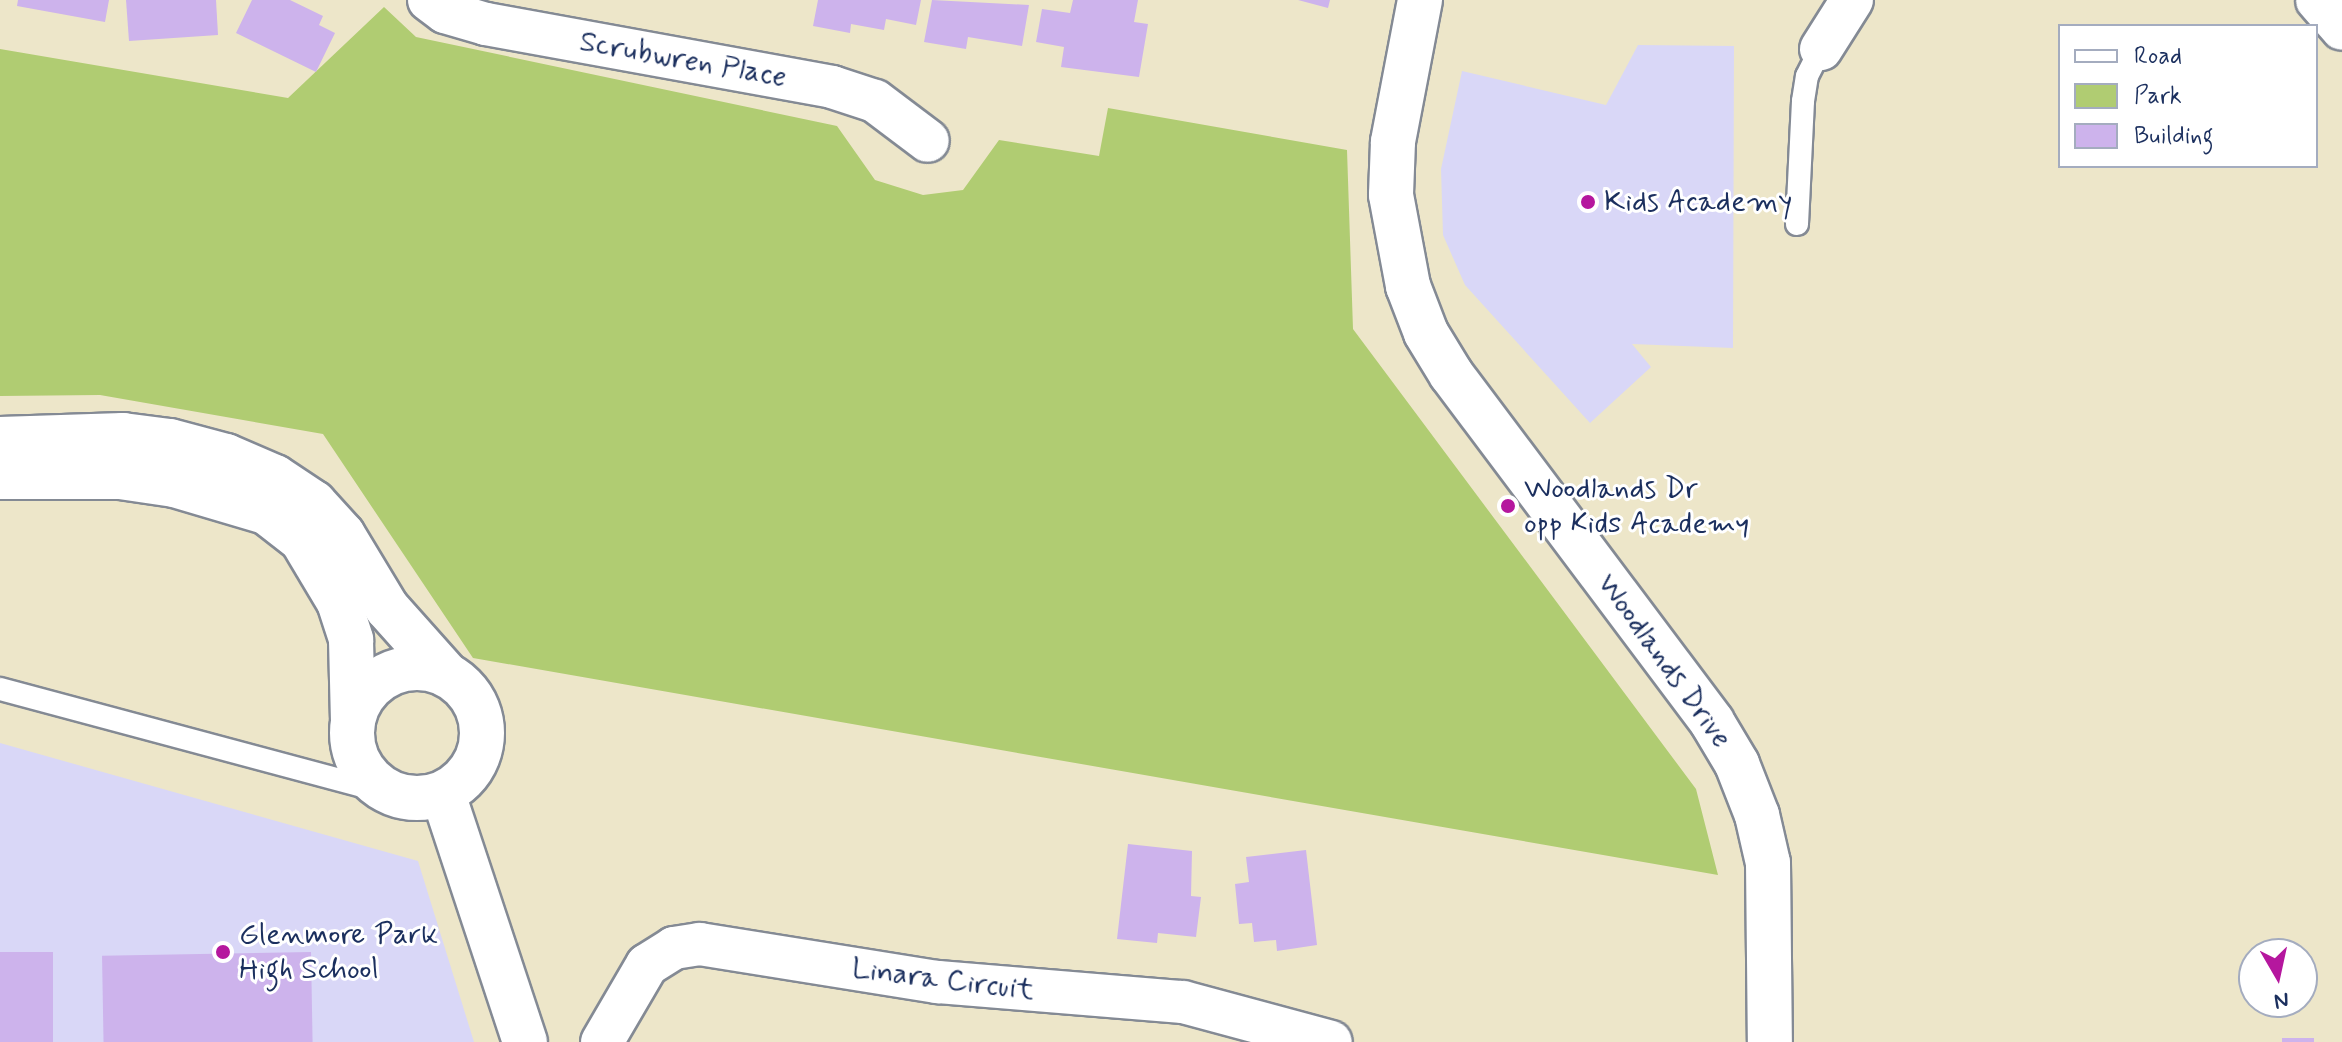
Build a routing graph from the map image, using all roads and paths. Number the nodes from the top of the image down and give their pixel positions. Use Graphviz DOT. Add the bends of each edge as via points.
graph roads {
  1 [pos="429,0"];
  2 [pos="1420,0"];
  3 [pos="1852,0"];
  4 [pos="1821,49"];
  5 [pos="928,141"];
  6 [pos="1797,224"];
  7 [pos="0,439"];
  8 [pos="0,477"];
  9 [pos="446,674"];
  10 [pos="0,689"];
  11 [pos="353,720"];
  12 [pos="443,794"];
  13 [pos="398,796"];
  14 [pos="525,1042"];
  15 [pos="602,1042"];
  16 [pos="1331,1042"];
  17 [pos="1770,1042"];
  1 -- 5 [label="street, Scrubwren Place" via="445,12 486,24 832,87 875,101"];
  2 -- 17 [label="main road, Woodlands Drive" via="1393,142 1391,195 1408,286 1426,333 1451,374 1712,722 1737,764 1768,863"];
  3 -- 4 [label="street"];
  4 -- 6 [label="lane" via="1807,76 1803,101"];
  7 -- 9 [label="main road" via="123,435 170,441 275,477 314,503 343,535 387,608"];
  8 -- 11 [label="main road" via="120,477 174,485 266,512 302,540 339,602 351,640"];
  9 -- 11 [label="main road" via="407,668 388,674 360,701"];
  9 -- 12 [label="main road" via="477,704 482,746 461,782"];
  10 -- 13 [label="lane"];
  11 -- 13 [label="main road" via="354,748 366,775"];
  12 -- 13 [label="main road"];
  12 -- 14 [label="main road"];
  15 -- 16 [label="street, Linara Circuit" via="647,965 674,948 700,944 938,982 1183,1002"];
}
